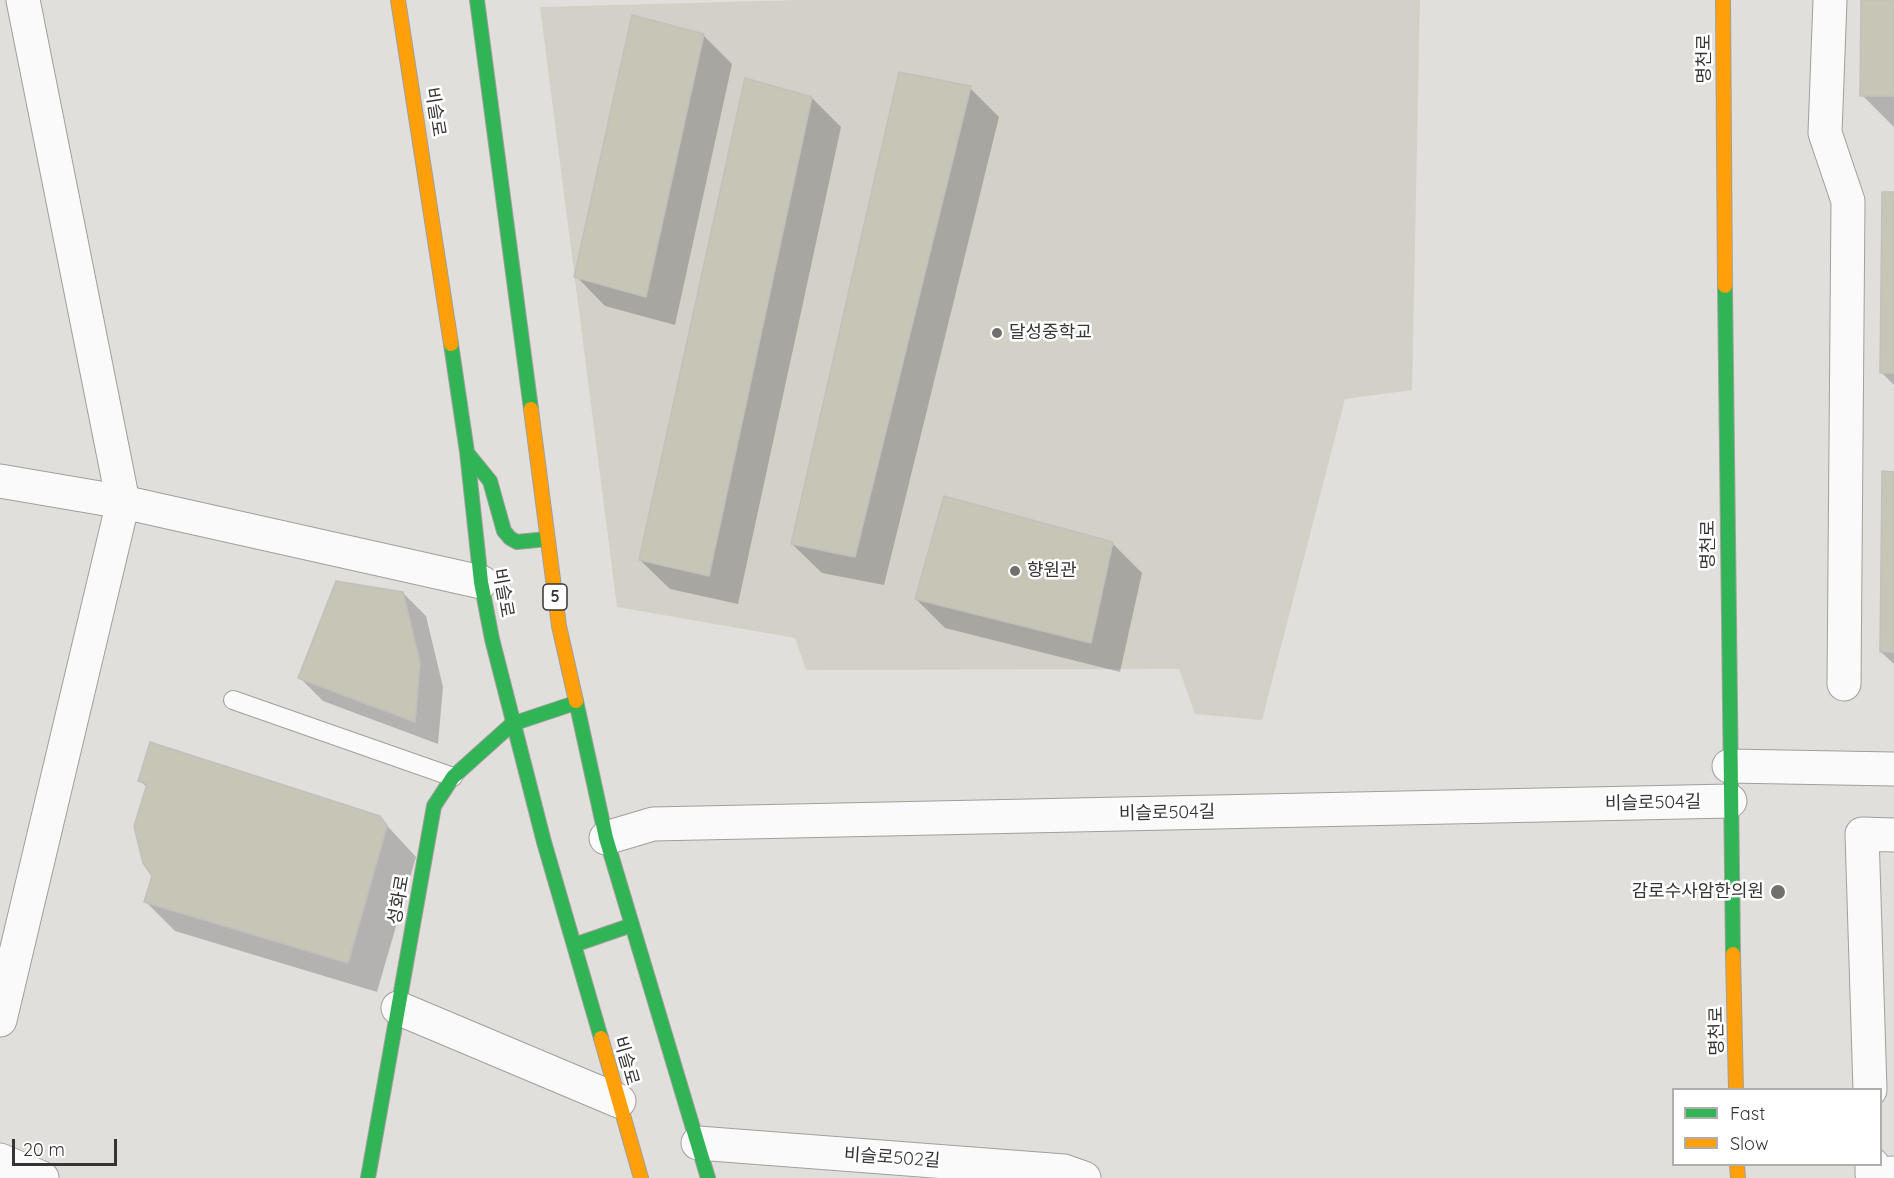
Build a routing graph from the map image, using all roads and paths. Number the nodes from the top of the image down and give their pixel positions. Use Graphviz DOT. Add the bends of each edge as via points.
graph roads {
  1 [pos="23,0"];
  2 [pos="398,0"];
  3 [pos="477,0"];
  4 [pos="1723,0"];
  5 [pos="1830,0"];
  6 [pos="467,452"];
  7 [pos="0,481"];
  8 [pos="123,502"];
  9 [pos="547,539"];
  10 [pos="481,582"];
  11 [pos="1844,684"];
  12 [pos="233,700"];
  13 [pos="575,703"];
  14 [pos="512,724"];
  15 [pos="1729,766"];
  16 [pos="1894,769"];
  17 [pos="453,777"];
  18 [pos="1730,801"];
  19 [pos="1894,835"];
  20 [pos="606,838"];
  21 [pos="632,925"];
  22 [pos="574,945"];
  23 [pos="398,1008"];
  24 [pos="0,1020"];
  25 [pos="1736,1088"];
  26 [pos="1869,1088"];
  27 [pos="619,1101"];
  28 [pos="698,1143"];
  29 [pos="0,1160"];
  30 [pos="1872,1166"];
  31 [pos="1894,1173"];
  32 [pos="42,1178"];
  33 [pos="368,1178"];
  34 [pos="641,1178"];
  35 [pos="708,1178"];
  36 [pos="1084,1178"];
  1 -- 8 [label="street"];
  2 -- 6 [label="main road, 비슬로"];
  3 -- 9 [label="main road, 5"];
  4 -- 15 [label="main road, 명천로"];
  5 -- 11 [label="street" via="1825,133 1848,201"];
  6 -- 9 [label="main road" via="490,481 504,531 510,538 517,542"];
  6 -- 10 [label="main road, 비슬로"];
  7 -- 8 [label="street"];
  8 -- 10 [label="street"];
  8 -- 24 [label="street"];
  9 -- 13 [label="main road, 5" via="558,626"];
  10 -- 14 [label="main road, 비슬로"];
  12 -- 17 [label="lane"];
  13 -- 14 [label="main road, 성화로"];
  13 -- 20 [label="main road, 5"];
  14 -- 17 [label="main road, 성화로"];
  14 -- 22 [label="main road, 비슬로"];
  15 -- 16 [label="street"];
  15 -- 18 [label="main road, 명천로"];
  17 -- 23 [label="main road, 성화로" via="434,806"];
  18 -- 20 [label="street, 비슬로504길" via="653,824"];
  18 -- 25 [label="main road, 명천로"];
  19 -- 26 [label="street" via="1862,834"];
  20 -- 21 [label="main road, 5"];
  21 -- 22 [label="main road"];
  21 -- 28 [label="main road, 5"];
  22 -- 27 [label="main road, 비슬로"];
  23 -- 27 [label="street"];
  23 -- 33 [label="main road, 성화로"];
  27 -- 34 [label="main road, 비슬로"];
  28 -- 35 [label="main road, 5"];
  28 -- 36 [label="street, 비슬로502길" via="1064,1171"];
  29 -- 32 [label="street"];
  30 -- 31 [label="street" via="1872,1174"];
}
